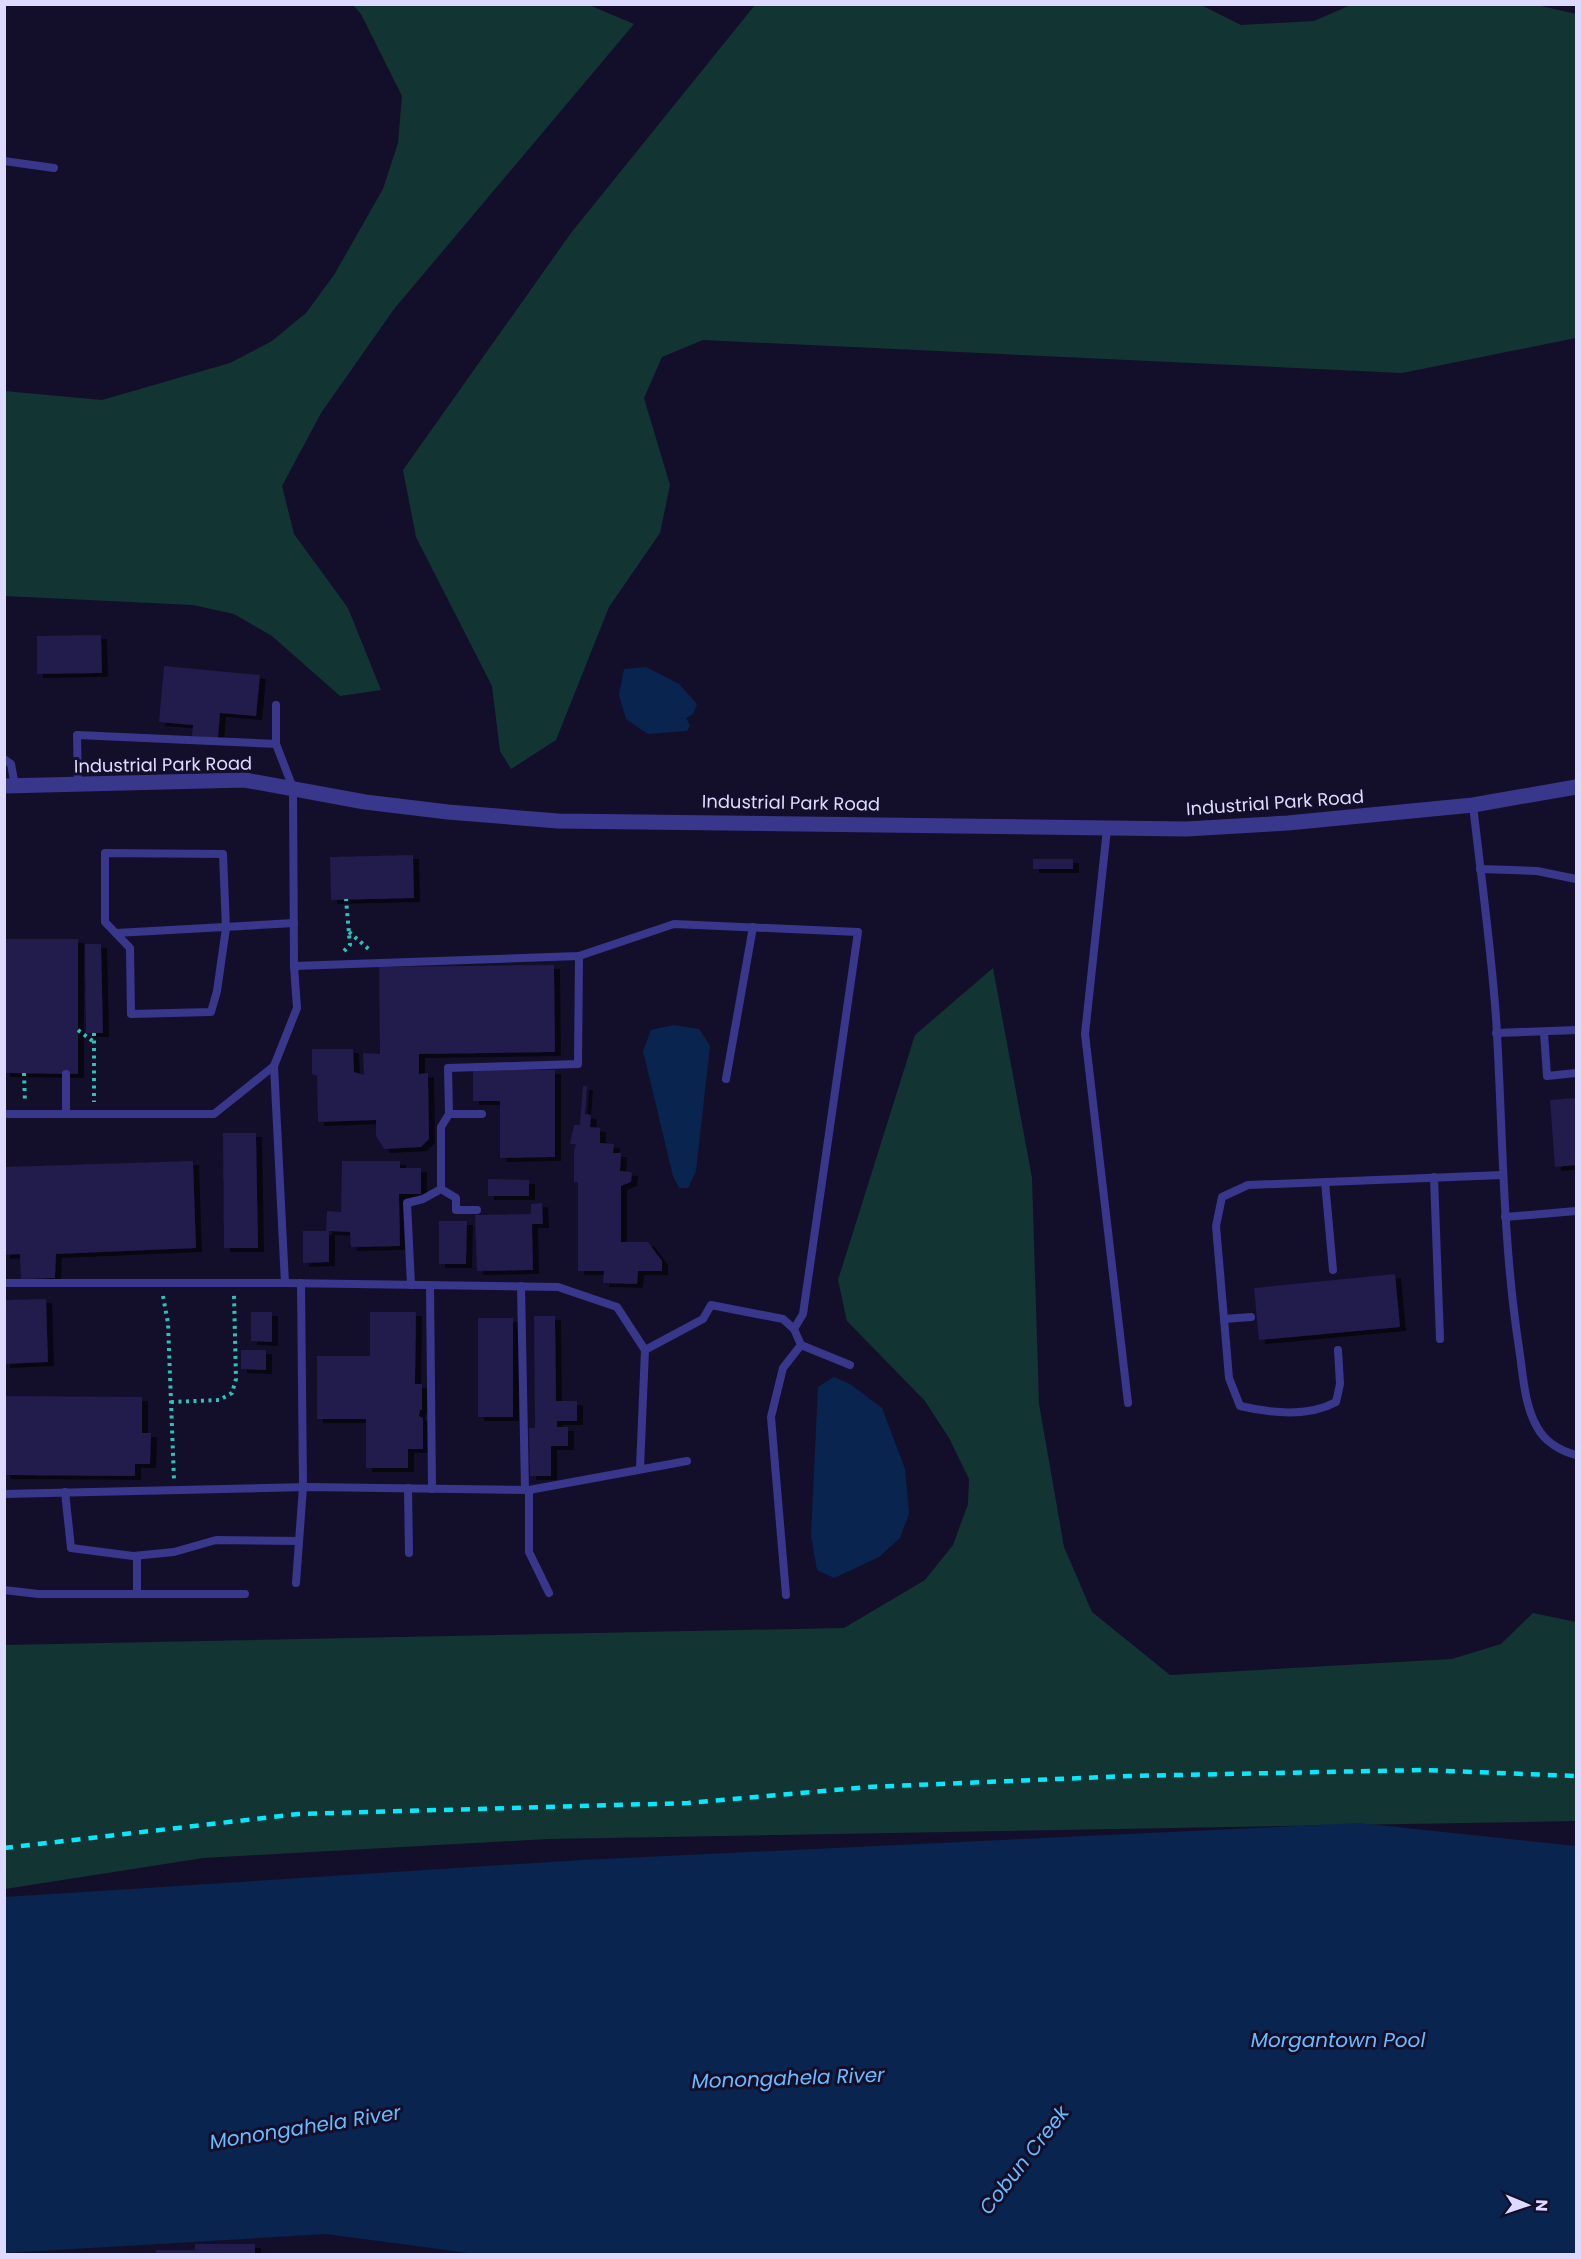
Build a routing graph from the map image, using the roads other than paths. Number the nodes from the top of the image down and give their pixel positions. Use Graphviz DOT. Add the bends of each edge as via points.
graph roads {
  1 [pos="4,161"];
  2 [pos="54,168"];
  3 [pos="276,705"];
  4 [pos="276,744"];
  5 [pos="4,759"];
  6 [pos="78,785"];
  7 [pos="10,786"];
  8 [pos="1576,787"];
  9 [pos="293,788"];
  10 [pos="1473,805"];
  11 [pos="1107,829"];
  12 [pos="1480,869"];
  13 [pos="1576,879"];
  14 [pos="294,924"];
  15 [pos="753,927"];
  16 [pos="226,928"];
  17 [pos="116,933"];
  18 [pos="579,956"];
  19 [pos="294,966"];
  20 [pos="1576,1030"];
  21 [pos="1544,1033"];
  22 [pos="1496,1034"];
  23 [pos="274,1066"];
  24 [pos="1576,1073"];
  25 [pos="66,1074"];
  26 [pos="726,1079"];
  27 [pos="4,1114"];
  28 [pos="66,1114"];
  29 [pos="449,1114"];
  30 [pos="482,1114"];
  31 [pos="1502,1175"];
  32 [pos="1434,1177"];
  33 [pos="1325,1182"];
  34 [pos="441,1189"];
  35 [pos="477,1210"];
  36 [pos="1576,1211"];
  37 [pos="1505,1217"];
  38 [pos="1333,1270"];
  39 [pos="4,1283"];
  40 [pos="285,1283"];
  41 [pos="302,1283"];
  42 [pos="411,1285"];
  43 [pos="430,1285"];
  44 [pos="520,1286"];
  45 [pos="1251,1317"];
  46 [pos="1224,1319"];
  47 [pos="794,1329"];
  48 [pos="1440,1339"];
  49 [pos="801,1345"];
  50 [pos="645,1350"];
  51 [pos="1338,1350"];
  52 [pos="850,1365"];
  53 [pos="1128,1403"];
  54 [pos="1576,1455"];
  55 [pos="687,1461"];
  56 [pos="640,1468"];
  57 [pos="303,1487"];
  58 [pos="408,1488"];
  59 [pos="432,1488"];
  60 [pos="527,1490"];
  61 [pos="65,1492"];
  62 [pos="4,1494"];
  63 [pos="299,1541"];
  64 [pos="409,1553"];
  65 [pos="137,1556"];
  66 [pos="296,1583"];
  67 [pos="4,1590"];
  68 [pos="549,1593"];
  69 [pos="138,1594"];
  70 [pos="245,1594"];
  71 [pos="786,1595"];
  1 -- 2 [label="lane"];
  3 -- 4 [label="lane"];
  4 -- 6 [label="lane" via="76,735"];
  4 -- 9 [label="lane"];
  5 -- 7 [label="lane" via="11,764"];
  6 -- 7 [label="street, Industrial Park Road"];
  6 -- 9 [label="street, Industrial Park Road" via="245,780"];
  8 -- 10 [label="street, Industrial Park Road"];
  9 -- 11 [label="street, Industrial Park Road" via="365,802 558,820"];
  9 -- 14 [label="lane"];
  10 -- 11 [label="street, Industrial Park Road" via="1186,830"];
  10 -- 12 [label="lane"];
  11 -- 53 [label="lane" via="1085,1034"];
  12 -- 13 [label="lane" via="1538,871"];
  12 -- 22 [label="lane"];
  14 -- 16 [label="lane"];
  14 -- 19 [label="lane"];
  15 -- 18 [label="lane" via="674,924"];
  15 -- 26 [label="lane"];
  15 -- 47 [label="lane" via="858,932 803,1314"];
  16 -- 17 [label="lane"];
  16 -- 17 [label="lane" via="211,1012 131,1014 130,948"];
  16 -- 17 [label="lane" via="223,854 105,853 105,922"];
  18 -- 19 [label="lane"];
  18 -- 29 [label="lane" via="578,1064 448,1068"];
  19 -- 23 [label="lane" via="297,1008"];
  20 -- 21 [label="lane"];
  21 -- 22 [label="lane"];
  21 -- 24 [label="lane" via="1546,1076"];
  22 -- 31 [label="lane"];
  23 -- 28 [label="lane" via="214,1114"];
  23 -- 40 [label="lane"];
  25 -- 28 [label="lane"];
  27 -- 28 [label="lane"];
  29 -- 30 [label="lane"];
  29 -- 34 [label="lane" via="441,1127"];
  31 -- 32 [label="lane"];
  31 -- 37 [label="lane"];
  32 -- 33 [label="lane"];
  32 -- 48 [label="lane"];
  33 -- 38 [label="lane"];
  33 -- 46 [label="lane" via="1248,1185 1222,1197 1216,1226"];
  34 -- 35 [label="lane" via="456,1197 456,1210"];
  34 -- 42 [label="lane" via="407,1203"];
  36 -- 37 [label="lane"];
  37 -- 54 [label="lane" via="1512,1304 1527,1401 1537,1428 1547,1440"];
  39 -- 40 [label="lane"];
  40 -- 41 [label="lane"];
  41 -- 42 [label="lane"];
  41 -- 57 [label="lane"];
  42 -- 43 [label="lane"];
  43 -- 44 [label="lane"];
  43 -- 59 [label="lane"];
  44 -- 50 [label="lane" via="558,1287 617,1307"];
  44 -- 60 [label="lane"];
  45 -- 46 [label="lane"];
  46 -- 51 [label="lane" via="1229,1378 1240,1406 1266,1412 1323,1409 1336,1402 1340,1384"];
  47 -- 49 [label="lane"];
  47 -- 50 [label="lane" via="783,1319 711,1305 703,1319"];
  49 -- 52 [label="lane"];
  49 -- 71 [label="lane" via="783,1368 771,1417"];
  50 -- 56 [label="lane"];
  55 -- 56 [label="lane"];
  56 -- 60 [label="lane"];
  57 -- 58 [label="lane"];
  57 -- 61 [label="lane"];
  57 -- 63 [label="lane"];
  58 -- 59 [label="lane"];
  58 -- 64 [label="lane"];
  59 -- 60 [label="lane"];
  60 -- 68 [label="lane" via="529,1552"];
  61 -- 62 [label="lane"];
  61 -- 65 [label="lane" via="71,1548"];
  63 -- 65 [label="lane" via="216,1540 174,1552"];
  63 -- 66 [label="lane"];
  65 -- 69 [label="lane"];
  67 -- 69 [label="lane"];
  69 -- 70 [label="lane"];
}
